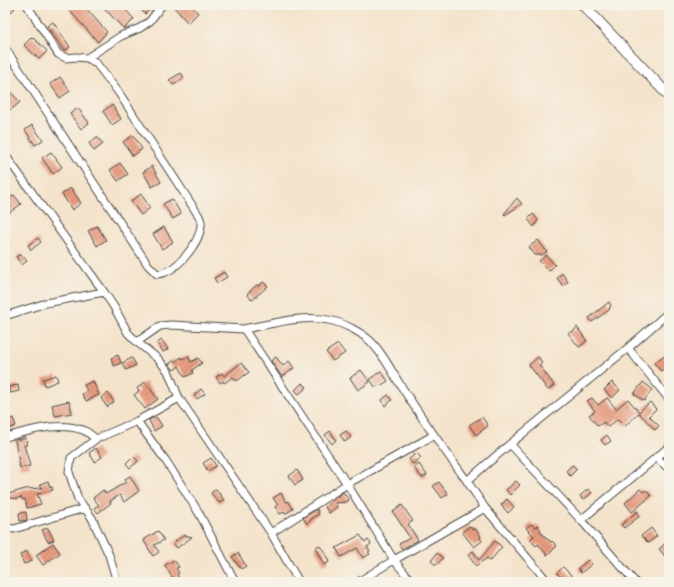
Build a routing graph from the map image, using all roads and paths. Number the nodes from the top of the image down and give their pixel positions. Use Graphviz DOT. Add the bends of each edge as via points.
graph roads {
  1 [pos="27,5"];
  2 [pos="162,5"];
  3 [pos="583,5"];
  4 [pos="5,48"];
  5 [pos="87,58"];
  6 [pos="669,96"];
  7 [pos="5,155"];
  8 [pos="104,292"];
  9 [pos="669,312"];
  10 [pos="5,316"];
  11 [pos="244,329"];
  12 [pos="137,342"];
  13 [pos="628,348"];
  14 [pos="179,398"];
  15 [pos="669,399"];
  16 [pos="137,421"];
  17 [pos="434,435"];
  18 [pos="5,437"];
  19 [pos="96,440"];
  20 [pos="510,444"];
  21 [pos="669,447"];
  22 [pos="656,457"];
  23 [pos="669,469"];
  24 [pos="467,481"];
  25 [pos="347,484"];
  26 [pos="85,508"];
  27 [pos="485,508"];
  28 [pos="581,520"];
  29 [pos="5,528"];
  30 [pos="271,533"];
  31 [pos="394,560"];
  32 [pos="117,582"];
  33 [pos="235,582"];
  34 [pos="299,582"];
  35 [pos="358,582"];
  36 [pos="412,582"];
  37 [pos="548,582"];
  38 [pos="635,582"];
  1 -- 5 [label="street" via="58,54 66,58"];
  2 -- 5 [label="street" via="150,22 121,36"];
  3 -- 6 [label="street"];
  4 -- 5 [label="street" via="148,265 157,274 164,273 171,270 194,248 202,223 119,93 96,63"];
  7 -- 8 [label="street"];
  8 -- 10 [label="street" via="46,303"];
  8 -- 12 [label="street" via="128,333"];
  9 -- 13 [label="street"];
  11 -- 12 [label="street" via="166,325 160,326"];
  11 -- 17 [label="street" via="300,319 315,319 334,321 352,329 368,339 384,358"];
  11 -- 25 [label="street"];
  12 -- 14 [label="street" via="168,371"];
  13 -- 15 [label="street"];
  13 -- 20 [label="street"];
  14 -- 16 [label="street"];
  14 -- 30 [label="street"];
  16 -- 19 [label="street"];
  16 -- 33 [label="street" via="200,513"];
  17 -- 24 [label="street"];
  17 -- 25 [label="street"];
  18 -- 19 [label="street" via="41,428 68,427 84,430"];
  19 -- 26 [label="street" via="71,458 69,467 78,499"];
  20 -- 24 [label="street"];
  20 -- 28 [label="street"];
  21 -- 22 [label="street"];
  22 -- 23 [label="street"];
  22 -- 28 [label="street"];
  24 -- 27 [label="street"];
  25 -- 30 [label="street"];
  25 -- 31 [label="street"];
  26 -- 29 [label="street" via="14,529"];
  26 -- 32 [label="street" via="109,555"];
  27 -- 31 [label="street"];
  27 -- 37 [label="street"];
  28 -- 38 [label="street"];
  30 -- 34 [label="street"];
  31 -- 35 [label="street"];
  31 -- 36 [label="street"];
}
